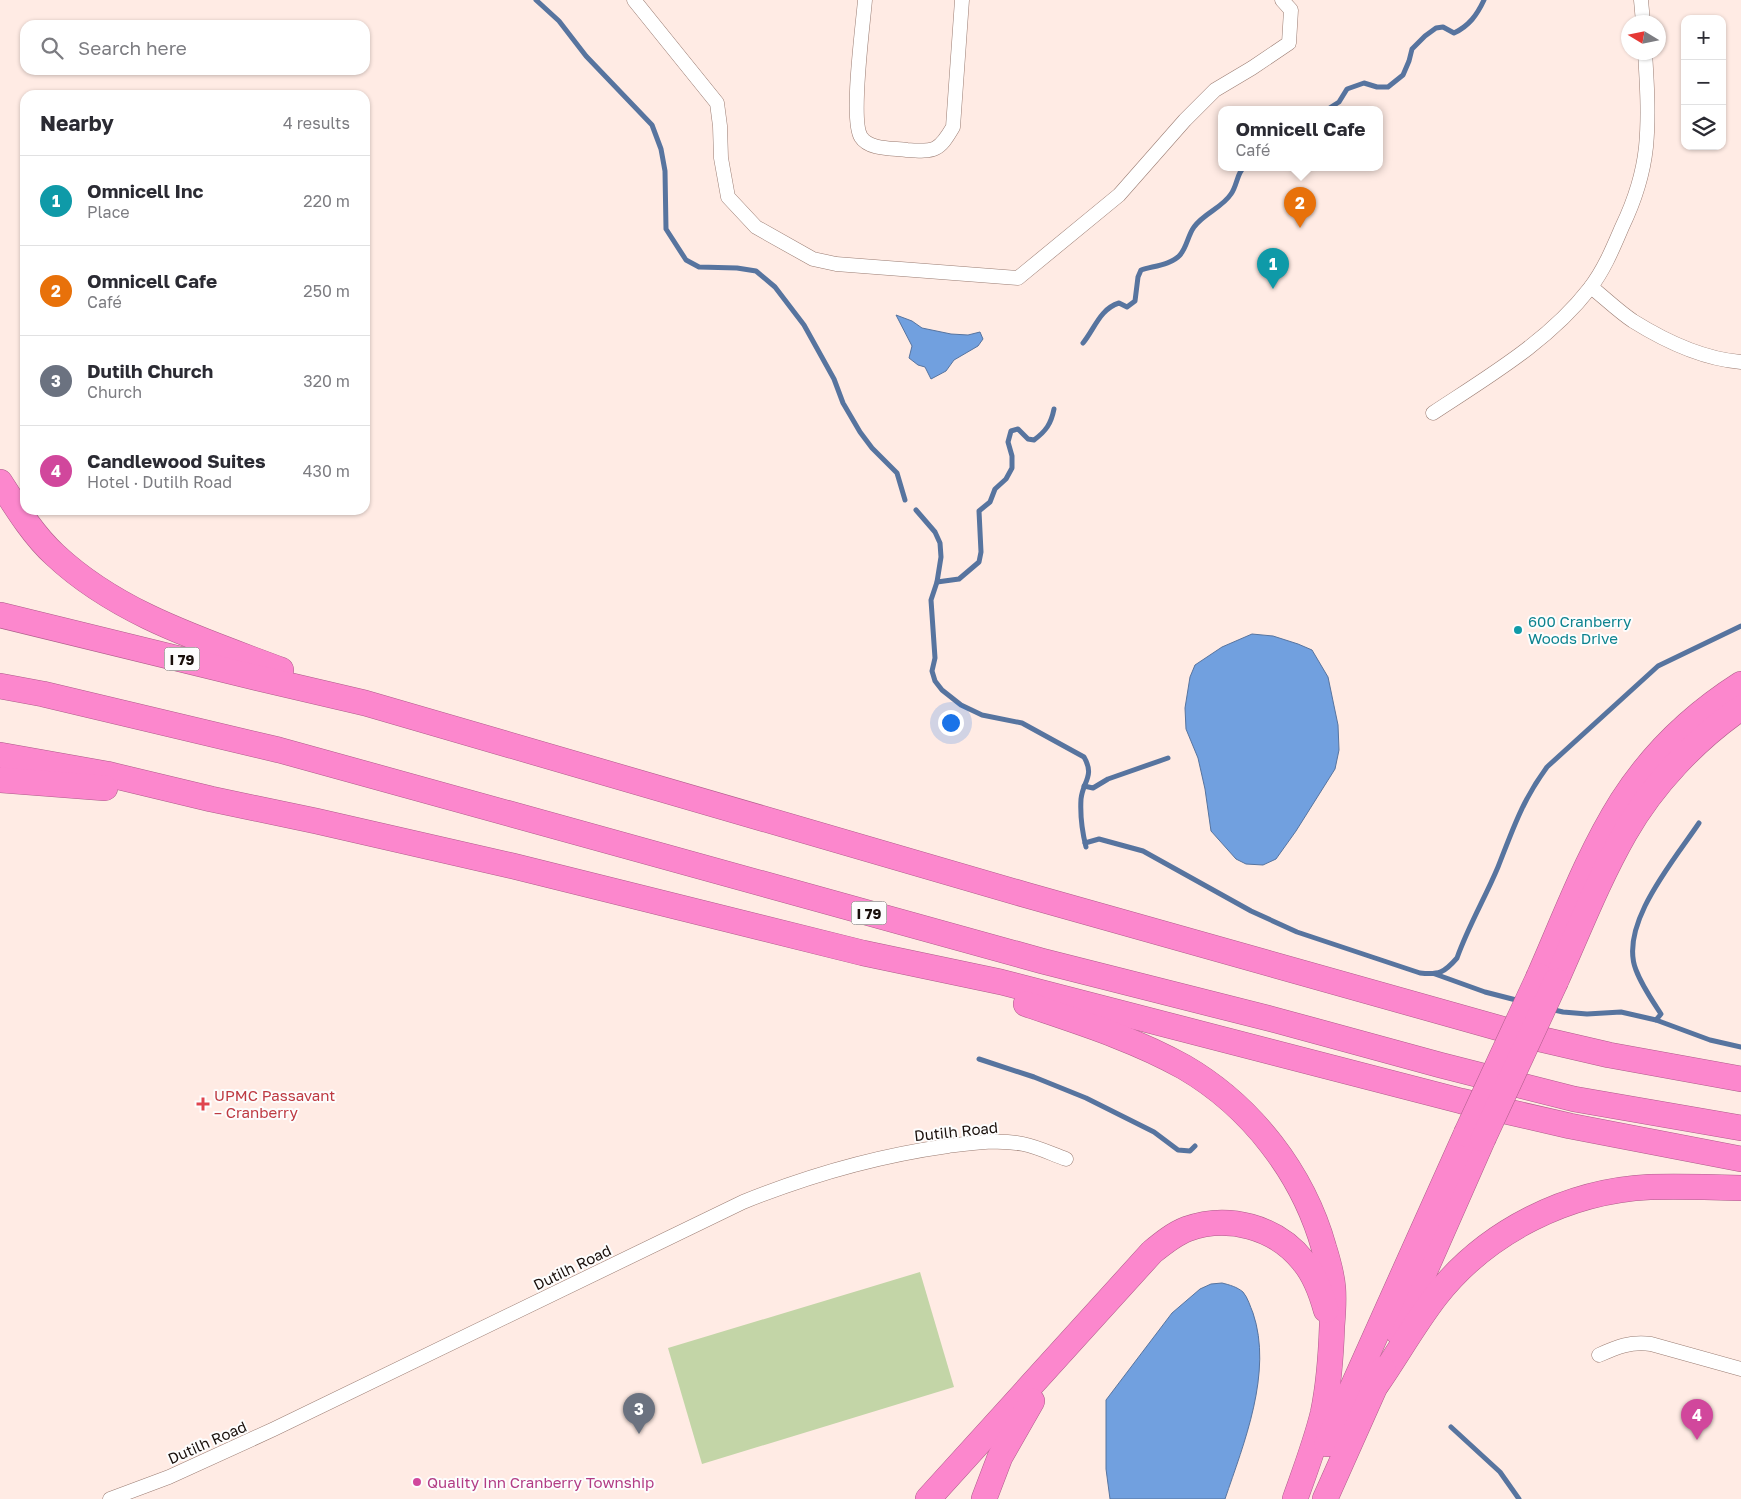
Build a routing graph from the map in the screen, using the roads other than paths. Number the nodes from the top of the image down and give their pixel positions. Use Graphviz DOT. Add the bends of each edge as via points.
graph roads {
  1 [pos="634,0"];
  2 [pos="865,0"];
  3 [pos="962,0"];
  4 [pos="1282,0"];
  5 [pos="1641,0"];
  6 [pos="1642,15"];
  7 [pos="1645,60"];
  8 [pos="1591,287"];
  9 [pos="1741,362"];
  10 [pos="1434,413"];
  11 [pos="0,482"];
  12 [pos="20,513"];
  13 [pos="21,515"];
  14 [pos="0,615"];
  15 [pos="1741,684"];
  16 [pos="0,686"];
  17 [pos="365,703"];
  18 [pos="1741,708"];
  19 [pos="0,755"];
  20 [pos="0,780"];
  21 [pos="212,799"];
  22 [pos="863,954"];
  23 [pos="1547,978"];
  24 [pos="1741,1079"];
  25 [pos="1741,1128"];
  26 [pos="1475,1137"];
  27 [pos="1741,1159"];
  28 [pos="1066,1160"];
  29 [pos="1741,1188"];
  30 [pos="1078,1333"];
  31 [pos="1332,1339"];
  32 [pos="1599,1355"];
  33 [pos="1741,1369"];
  34 [pos="1377,1384"];
  35 [pos="134,1495"];
  36 [pos="110,1499"];
  37 [pos="928,1499"];
  38 [pos="984,1499"];
  39 [pos="1296,1499"];
  40 [pos="1325,1499"];
  1 -- 4 [label="street" via="717,103 728,197 756,227 813,260 1018,278 1119,195 1215,90 1289,43 1291,10"];
  2 -- 3 [label="street" via="856,101 856,121 861,137 872,146 919,151 936,150 953,127"];
  5 -- 6 [label="street"];
  7 -- 8 [label="street" via="1648,108 1642,171 1628,215"];
  8 -- 9 [label="street" via="1632,320 1656,334 1707,355"];
  8 -- 10 [label="street" via="1553,327 1517,356"];
  11 -- 12 [label="highway"];
  13 -- 17 [label="highway" via="54,554 91,585 129,608 174,629"];
  14 -- 17 [label="highway, I 79"];
  15 -- 23 [label="highway" via="1690,722 1667,744 1622,801 1597,846"];
  16 -- 25 [label="highway, I 79" via="279,750 1042,961 1459,1070 1574,1099"];
  17 -- 24 [label="highway, I 79" via="1455,1017 1609,1055"];
  18 -- 23 [label="highway" via="1704,736 1643,805"];
  19 -- 21 [label="highway" via="108,774"];
  20 -- 21 [label="highway"];
  21 -- 22 [label="highway" via="513,866"];
  22 -- 27 [label="highway" via="1002,982 1461,1101 1646,1142"];
  22 -- 31 [label="highway" via="1099,1029 1184,1067 1227,1098 1273,1146 1290,1171 1316,1223 1334,1289"];
  23 -- 26 [label="highway, bridge"];
  26 -- 34 [label="highway"];
  26 -- 39 [label="highway" via="1324,1451"];
  28 -- 35 [label="street, Dutilh Road" via="1023,1144 985,1143 878,1158 807,1178 743,1202"];
  29 -- 34 [label="highway" via="1649,1187 1624,1190 1600,1194 1542,1213 1487,1246 1459,1270 1436,1296"];
  30 -- 31 [label="highway" via="1163,1243 1188,1229 1231,1223 1274,1236 1296,1252 1317,1284"];
  30 -- 37 [label="highway"];
  30 -- 38 [label="highway" via="1016,1428"];
  31 -- 39 [label="highway" via="1323,1412"];
  32 -- 33 [label="street" via="1640,1342"];
  34 -- 40 [label="highway"];
  35 -- 36 [label="street, Dutilh Road"];
}
